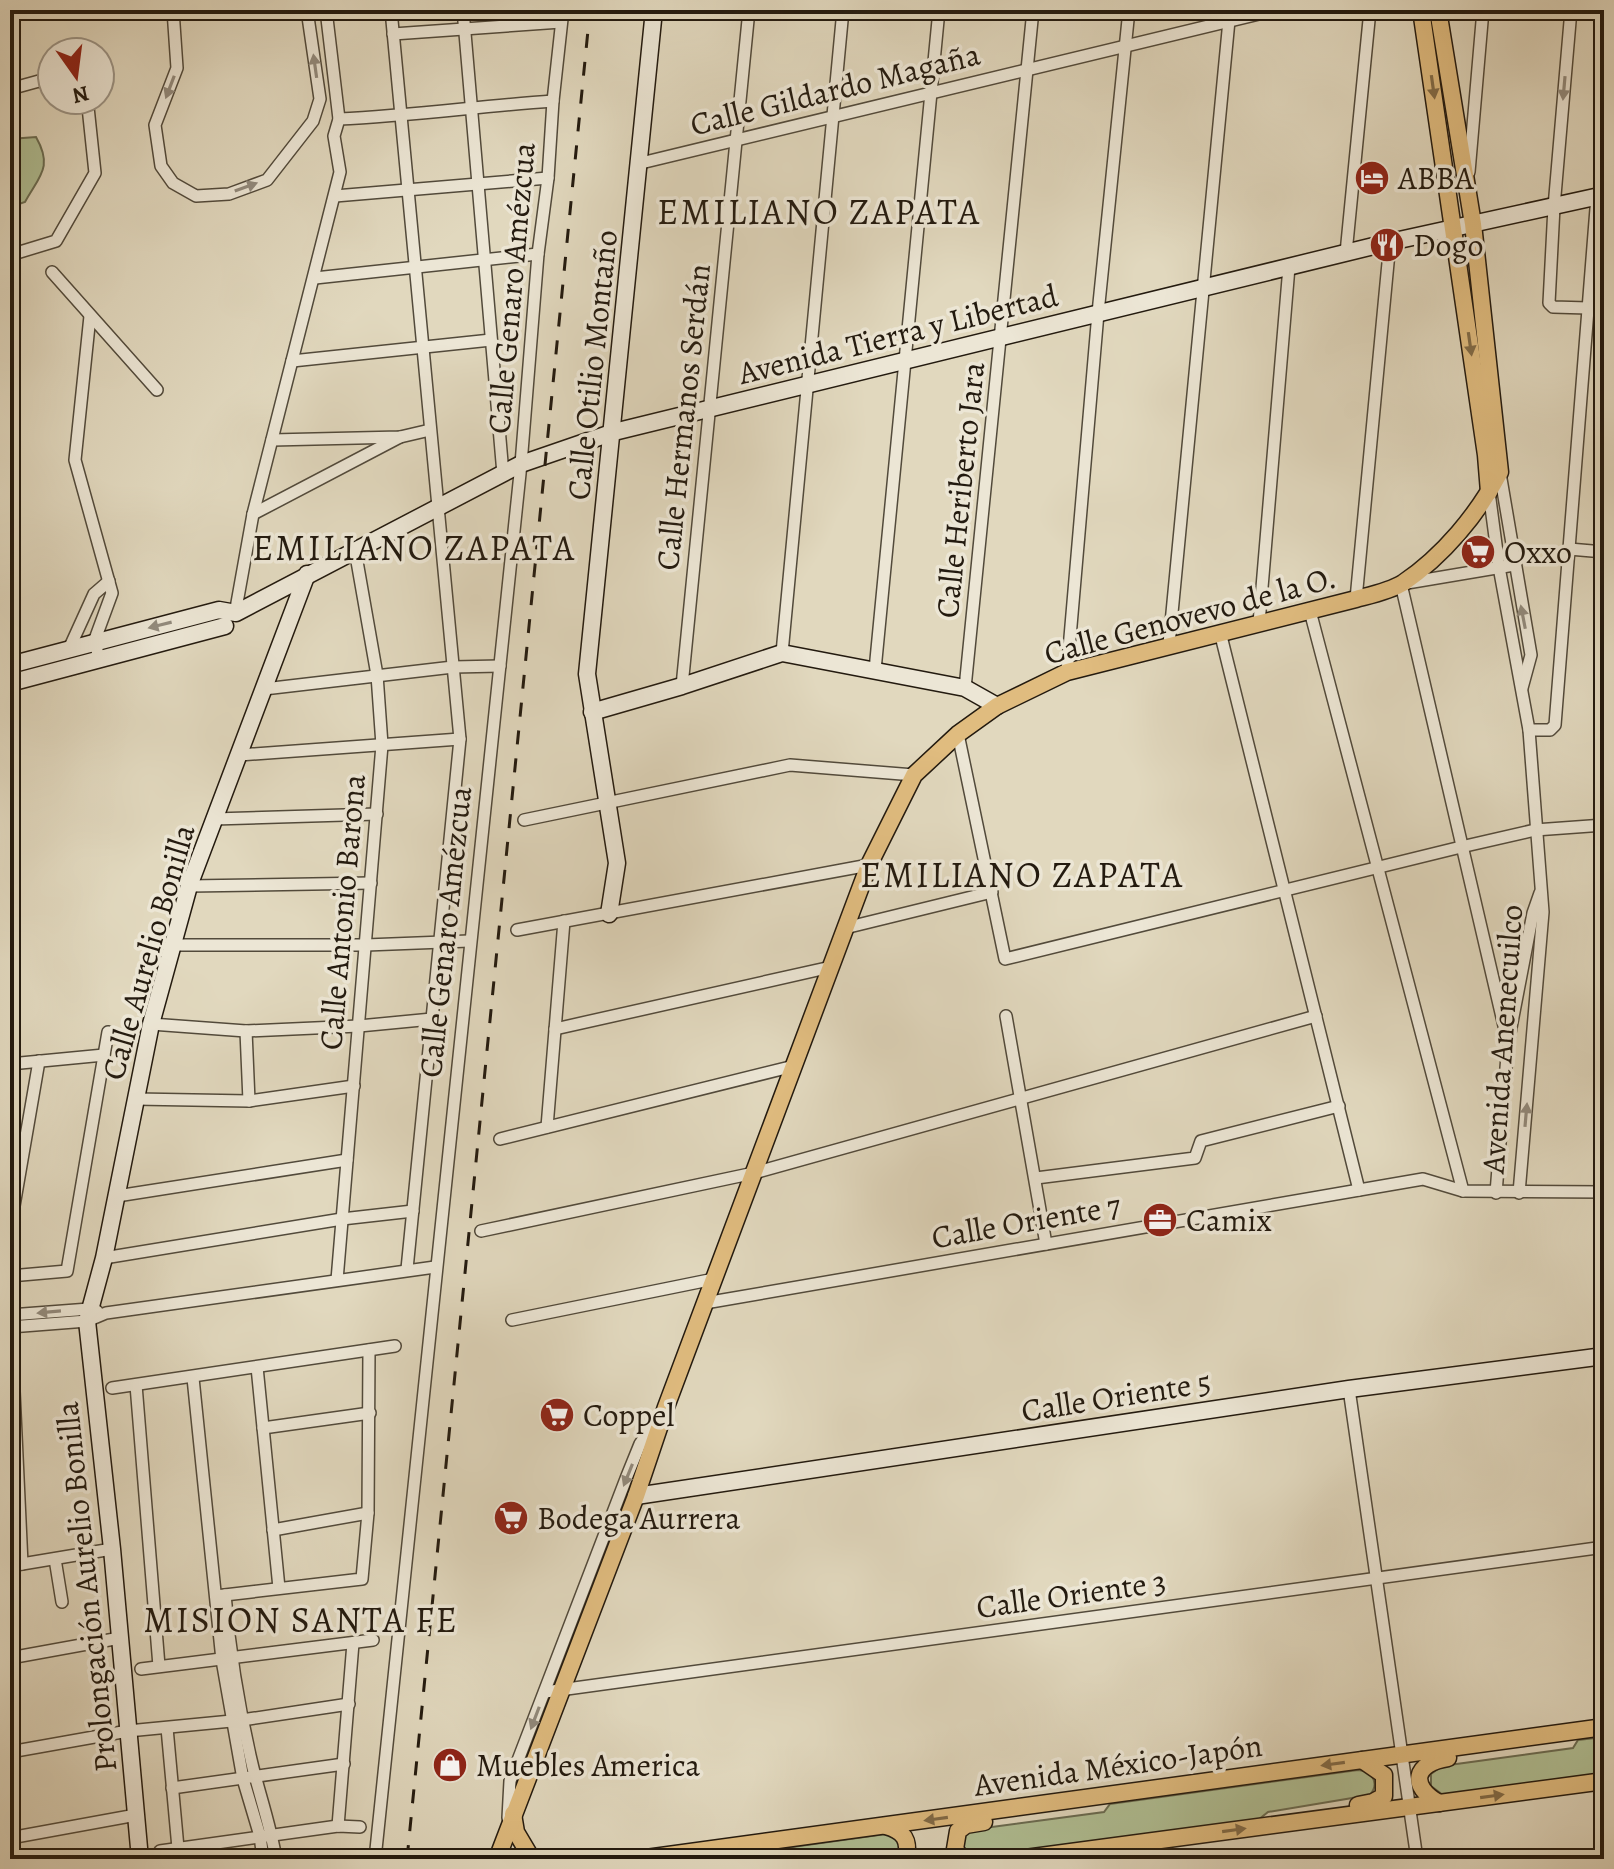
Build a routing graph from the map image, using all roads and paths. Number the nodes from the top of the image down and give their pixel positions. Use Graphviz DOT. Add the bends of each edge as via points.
graph roads {
  1 [pos="173,10"];
  2 [pos="307,10"];
  3 [pos="326,10"];
  4 [pos="391,10"];
  5 [pos="463,10"];
  6 [pos="654,10"];
  7 [pos="749,10"];
  8 [pos="843,10"];
  9 [pos="939,10"];
  10 [pos="1033,10"];
  11 [pos="1129,10"];
  12 [pos="1275,10"];
  13 [pos="1370,10"];
  14 [pos="1421,10"];
  15 [pos="1438,10"];
  16 [pos="1483,10"];
  17 [pos="1571,10"];
  18 [pos="1229,15"];
  19 [pos="562,16"];
  20 [pos="465,30"];
  21 [pos="393,34"];
  22 [pos="1126,45"];
  23 [pos="1026,70"];
  24 [pos="36,82"];
  25 [pos="10,89"];
  26 [pos="931,93"];
  27 [pos="553,101"];
  28 [pos="471,107"];
  29 [pos="89,116"];
  30 [pos="399,116"];
  31 [pos="833,116"];
  32 [pos="339,119"];
  33 [pos="737,140"];
  34 [pos="641,163"];
  35 [pos="548,178"];
  36 [pos="478,183"];
  37 [pos="407,189"];
  38 [pos="1467,193"];
  39 [pos="335,196"];
  40 [pos="1600,196"];
  41 [pos="1554,207"];
  42 [pos="1473,224"];
  43 [pos="1454,228"];
  44 [pos="1390,242"];
  45 [pos="1346,253"];
  46 [pos="538,254"];
  47 [pos="10,255"];
  48 [pos="485,261"];
  49 [pos="415,267"];
  50 [pos="1289,267"];
  51 [pos="52,272"];
  52 [pos="315,278"];
  53 [pos="1202,288"];
  54 [pos="1588,308"];
  55 [pos="1098,313"];
  56 [pos="90,316"];
  57 [pos="1002,337"];
  58 [pos="491,340"];
  59 [pos="422,346"];
  60 [pos="292,361"];
  61 [pos="903,361"];
  62 [pos="806,385"];
  63 [pos="157,390"];
  64 [pos="709,408"];
  65 [pos="430,430"];
  66 [pos="614,432"];
  67 [pos="400,437"];
  68 [pos="272,440"];
  69 [pos="521,464"];
  70 [pos="1500,472"];
  71 [pos="503,474"];
  72 [pos="1489,492"];
  73 [pos="437,507"];
  74 [pos="253,514"];
  75 [pos="1569,549"];
  76 [pos="355,550"];
  77 [pos="1604,552"];
  78 [pos="1514,565"];
  79 [pos="1499,567"];
  80 [pos="307,574"];
  81 [pos="109,581"];
  82 [pos="1401,584"];
  83 [pos="1356,599"];
  84 [pos="1310,611"];
  85 [pos="231,619"];
  86 [pos="1259,623"];
  87 [pos="1220,632"];
  88 [pos="1169,644"];
  89 [pos="69,649"];
  90 [pos="97,650"];
  91 [pos="782,653"];
  92 [pos="10,665"];
  93 [pos="45,665"];
  94 [pos="500,666"];
  95 [pos="453,667"];
  96 [pos="875,670"];
  97 [pos="1067,672"];
  98 [pos="377,675"];
  99 [pos="10,683"];
  100 [pos="682,686"];
  101 [pos="965,688"];
  102 [pos="264,689"];
  103 [pos="1520,692"];
  104 [pos="997,706"];
  105 [pos="592,712"];
  106 [pos="1529,730"];
  107 [pos="958,734"];
  108 [pos="460,739"];
  109 [pos="382,745"];
  110 [pos="239,755"];
  111 [pos="914,775"];
  112 [pos="606,805"];
  113 [pos="377,814"];
  114 [pos="214,819"];
  115 [pos="524,820"];
  116 [pos="1604,825"];
  117 [pos="1535,830"];
  118 [pos="1461,847"];
  119 [pos="869,865"];
  120 [pos="1378,867"];
  121 [pos="371,883"];
  122 [pos="189,886"];
  123 [pos="1285,890"];
  124 [pos="1541,890"];
  125 [pos="992,892"];
  126 [pos="609,914"];
  127 [pos="564,921"];
  128 [pos="845,928"];
  129 [pos="517,930"];
  130 [pos="469,941"];
  131 [pos="440,942"];
  132 [pos="172,945"];
  133 [pos="366,945"];
  134 [pos="831,967"];
  135 [pos="1517,988"];
  136 [pos="1495,991"];
  137 [pos="1006,1016"];
  138 [pos="1316,1016"];
  139 [pos="432,1019"];
  140 [pos="151,1024"];
  141 [pos="359,1026"];
  142 [pos="555,1029"];
  143 [pos="246,1031"];
  144 [pos="108,1032"];
  145 [pos="1508,1043"];
  146 [pos="104,1055"];
  147 [pos="39,1061"];
  148 [pos="10,1064"];
  149 [pos="794,1066"];
  150 [pos="354,1086"];
  151 [pos="1021,1098"];
  152 [pos="136,1099"];
  153 [pos="249,1101"];
  154 [pos="1339,1106"];
  155 [pos="547,1127"];
  156 [pos="500,1139"];
  157 [pos="347,1160"];
  158 [pos="754,1173"];
  159 [pos="1036,1178"];
  160 [pos="1359,1190"];
  161 [pos="1463,1191"];
  162 [pos="1604,1192"];
  163 [pos="1496,1193"];
  164 [pos="1519,1193"];
  165 [pos="117,1196"];
  166 [pos="413,1211"];
  167 [pos="342,1219"];
  168 [pos="10,1229"];
  169 [pos="481,1231"];
  170 [pos="1046,1244"];
  171 [pos="104,1258"];
  172 [pos="435,1267"];
  173 [pos="407,1269"];
  174 [pos="10,1276"];
  175 [pos="714,1279"];
  176 [pos="337,1280"];
  177 [pos="705,1303"];
  178 [pos="10,1315"];
  179 [pos="88,1315"];
  180 [pos="512,1320"];
  181 [pos="10,1327"];
  182 [pos="395,1346"];
  183 [pos="369,1350"];
  184 [pos="1604,1356"];
  185 [pos="257,1367"];
  186 [pos="193,1378"];
  187 [pos="12,1382"];
  188 [pos="136,1385"];
  189 [pos="112,1388"];
  190 [pos="1349,1389"];
  191 [pos="666,1407"];
  192 [pos="370,1413"];
  193 [pos="263,1428"];
  194 [pos="14,1475"];
  195 [pos="636,1496"];
  196 [pos="368,1513"];
  197 [pos="273,1530"];
  198 [pos="1604,1547"];
  199 [pos="112,1549"];
  200 [pos="55,1559"];
  201 [pos="16,1565"];
  202 [pos="1378,1578"];
  203 [pos="279,1588"];
  204 [pos="220,1596"];
  205 [pos="62,1602"];
  206 [pos="120,1638"];
  207 [pos="373,1640"];
  208 [pos="353,1643"];
  209 [pos="10,1658"];
  210 [pos="226,1659"];
  211 [pos="159,1666"];
  212 [pos="141,1669"];
  213 [pos="553,1690"];
  214 [pos="349,1704"];
  215 [pos="238,1720"];
  216 [pos="1604,1727"];
  217 [pos="167,1728"];
  218 [pos="128,1731"];
  219 [pos="1574,1731"];
  220 [pos="10,1752"];
  221 [pos="1404,1755"];
  222 [pos="1362,1760"];
  223 [pos="344,1764"];
  224 [pos="249,1778"];
  225 [pos="1604,1781"];
  226 [pos="172,1788"];
  227 [pos="1110,1794"];
  228 [pos="1439,1803"];
  229 [pos="1411,1807"];
  230 [pos="136,1815"];
  231 [pos="510,1822"];
  232 [pos="886,1825"];
  233 [pos="338,1826"];
  234 [pos="360,1827"];
  235 [pos="1263,1827"];
  236 [pos="266,1836"];
  237 [pos="10,1838"];
  238 [pos="178,1848"];
  239 [pos="160,1851"];
  240 [pos="140,1859"];
  241 [pos="263,1859"];
  242 [pos="276,1859"];
  243 [pos="375,1859"];
  244 [pos="497,1859"];
  245 [pos="532,1859"];
  246 [pos="640,1859"];
  247 [pos="906,1859"];
  248 [pos="962,1859"];
  249 [pos="1018,1859"];
  250 [pos="1417,1859"];
  1 -- 2 [label="street, one-way" via="177,68 155,125 161,166 173,183 196,196 229,194 267,180 313,121 320,99"];
  3 -- 32 [label="street"];
  4 -- 21 [label="street"];
  5 -- 20 [label="street"];
  6 -- 34 [label="street, Calle Otilio Montaño"];
  7 -- 33 [label="street, Calle Hermanos Serdán"];
  8 -- 31 [label="street"];
  9 -- 26 [label="street"];
  10 -- 23 [label="street, Calle Heriberto Jara"];
  11 -- 22 [label="street"];
  12 -- 18 [label="street, Calle Gildardo Magaña"];
  13 -- 45 [label="street"];
  14 -- 43 [label="main road, Avenida Anenecuilco, one-way"];
  15 -- 38 [label="main road, Avenida Anenecuilco"];
  16 -- 38 [label="street"];
  17 -- 41 [label="street, one-way"];
  18 -- 22 [label="street, Calle Gildardo Magaña"];
  18 -- 53 [label="street"];
  19 -- 20 [label="street"];
  19 -- 27 [label="street, Calle Genaro Amézcua"];
  20 -- 21 [label="street"];
  20 -- 28 [label="street"];
  21 -- 30 [label="street"];
  22 -- 23 [label="street, Calle Gildardo Magaña"];
  22 -- 55 [label="street"];
  23 -- 26 [label="street, Calle Gildardo Magaña"];
  23 -- 57 [label="street, Calle Heriberto Jara"];
  24 -- 25 [label="street"];
  26 -- 31 [label="street, Calle Gildardo Magaña"];
  26 -- 61 [label="street"];
  27 -- 28 [label="street"];
  27 -- 35 [label="street, Calle Genaro Amézcua"];
  28 -- 30 [label="street"];
  28 -- 36 [label="street"];
  29 -- 47 [label="street" via="95,173 56,241"];
  30 -- 32 [label="street"];
  30 -- 37 [label="street"];
  31 -- 33 [label="street, Calle Gildardo Magaña"];
  31 -- 62 [label="street"];
  32 -- 39 [label="street" via="334,136 340,172"];
  33 -- 34 [label="street, Calle Gildardo Magaña"];
  33 -- 64 [label="street, Calle Hermanos Serdán"];
  34 -- 66 [label="street, Calle Otilio Montaño"];
  35 -- 36 [label="street"];
  35 -- 46 [label="street, Calle Genaro Amézcua"];
  36 -- 37 [label="street"];
  36 -- 48 [label="street"];
  37 -- 39 [label="street"];
  37 -- 49 [label="street"];
  38 -- 42 [label="main road, Avenida Anenecuilco"];
  39 -- 52 [label="street"];
  40 -- 41 [label="street, Avenida Tierra y Libertad"];
  40 -- 54 [label="street"];
  41 -- 42 [label="street, Avenida Tierra y Libertad"];
  41 -- 54 [label="street" via="1549,303"];
  42 -- 43 [label="street, Avenida Tierra y Libertad"];
  42 -- 70 [label="main road, Avenida Anenecuilco"];
  43 -- 44 [label="street, Avenida Tierra y Libertad"];
  43 -- 72 [label="main road, Avenida Anenecuilco, one-way"];
  44 -- 45 [label="street, Avenida Tierra y Libertad"];
  44 -- 83 [label="street"];
  45 -- 50 [label="street, Avenida Tierra y Libertad"];
  46 -- 48 [label="street"];
  46 -- 69 [label="street, Calle Genaro Amézcua"];
  48 -- 49 [label="street"];
  48 -- 58 [label="street"];
  49 -- 52 [label="street"];
  49 -- 59 [label="street"];
  50 -- 53 [label="street, Avenida Tierra y Libertad"];
  50 -- 86 [label="street"];
  51 -- 56 [label="street"];
  52 -- 60 [label="street"];
  53 -- 55 [label="street, Avenida Tierra y Libertad"];
  53 -- 88 [label="street"];
  54 -- 75 [label="street"];
  55 -- 57 [label="street, Avenida Tierra y Libertad"];
  55 -- 97 [label="street"];
  56 -- 63 [label="street"];
  56 -- 81 [label="street" via="75,460"];
  57 -- 61 [label="street, Avenida Tierra y Libertad"];
  57 -- 101 [label="street, Calle Heriberto Jara"];
  58 -- 59 [label="street"];
  58 -- 71 [label="street"];
  59 -- 60 [label="street"];
  59 -- 65 [label="street"];
  60 -- 68 [label="street"];
  61 -- 62 [label="street, Avenida Tierra y Libertad"];
  61 -- 96 [label="street"];
  62 -- 64 [label="street, Avenida Tierra y Libertad"];
  62 -- 91 [label="street"];
  64 -- 66 [label="street, Avenida Tierra y Libertad"];
  64 -- 100 [label="street, Calle Hermanos Serdán"];
  65 -- 67 [label="street"];
  65 -- 73 [label="street"];
  66 -- 69 [label="street, Avenida Tierra y Libertad"];
  66 -- 105 [label="street, Calle Otilio Montaño" via="587,674"];
  67 -- 68 [label="street"];
  67 -- 74 [label="street"];
  68 -- 74 [label="street"];
  69 -- 71 [label="street, Avenida Tierra y Libertad"];
  69 -- 94 [label="street, Calle Genaro Amézcua"];
  70 -- 72 [label="main road, Calle Genovevo de la O."];
  70 -- 78 [label="street, Avenida Anenecuilco"];
  71 -- 73 [label="street, Avenida Tierra y Libertad"];
  72 -- 79 [label="street, Avenida Anenecuilco"];
  72 -- 82 [label="main road, Calle Genovevo de la O." via="1453,539"];
  73 -- 76 [label="street, Avenida Tierra y Libertad"];
  73 -- 95 [label="street"];
  74 -- 85 [label="street"];
  75 -- 77 [label="street"];
  75 -- 106 [label="street" via="1555,725"];
  76 -- 80 [label="street, Avenida Tierra y Libertad"];
  76 -- 98 [label="street, Calle Antonio Barona"];
  78 -- 79 [label="street, Calle Genovevo de la O."];
  103 -- 78 [label="street, Avenida Anenecuilco, one-way" via="1531,655"];
  79 -- 82 [label="street, Calle Genovevo de la O."];
  79 -- 103 [label="street, Avenida Anenecuilco"];
  80 -- 85 [label="street, Avenida Tierra y Libertad"];
  80 -- 102 [label="street, Calle Aurelio Bonilla"];
  81 -- 89 [label="street" via="94,594"];
  81 -- 90 [label="street" via="112,593"];
  82 -- 83 [label="main road, Calle Genovevo de la O."];
  82 -- 118 [label="street"];
  83 -- 84 [label="main road, Calle Genovevo de la O."];
  84 -- 86 [label="main road, Calle Genovevo de la O."];
  84 -- 120 [label="street"];
  85 -- 90 [label="street" via="219,610"];
  86 -- 87 [label="main road, Calle Genovevo de la O."];
  87 -- 88 [label="main road, Calle Genovevo de la O."];
  87 -- 123 [label="street"];
  88 -- 97 [label="main road, Calle Genovevo de la O."];
  89 -- 90 [label="street"];
  89 -- 93 [label="street"];
  90 -- 93 [label="street"];
  91 -- 96 [label="street"];
  91 -- 100 [label="street"];
  92 -- 93 [label="street"];
  93 -- 99 [label="street"];
  94 -- 95 [label="street"];
  94 -- 130 [label="street, Calle Genaro Amézcua"];
  95 -- 98 [label="street"];
  95 -- 108 [label="street"];
  96 -- 101 [label="street"];
  97 -- 104 [label="main road, Calle Genovevo de la O."];
  98 -- 102 [label="street"];
  98 -- 109 [label="street, Calle Antonio Barona"];
  100 -- 105 [label="street"];
  101 -- 104 [label="street"];
  102 -- 110 [label="street, Calle Aurelio Bonilla"];
  103 -- 106 [label="street, Avenida Anenecuilco"];
  104 -- 107 [label="main road, Calle Genovevo de la O."];
  105 -- 112 [label="street, Calle Otilio Montaño"];
  106 -- 117 [label="street, Avenida Anenecuilco"];
  107 -- 111 [label="main road, Calle Genovevo de la O."];
  107 -- 125 [label="street"];
  108 -- 109 [label="street"];
  108 -- 131 [label="street"];
  109 -- 110 [label="street"];
  109 -- 113 [label="street, Calle Antonio Barona"];
  110 -- 114 [label="street, Calle Aurelio Bonilla"];
  111 -- 112 [label="street" via="790,765"];
  111 -- 119 [label="main road, Calle Genovevo de la O."];
  112 -- 115 [label="street"];
  112 -- 126 [label="street, Calle Otilio Montaño" via="617,863"];
  113 -- 114 [label="street"];
  113 -- 121 [label="street, Calle Antonio Barona"];
  114 -- 122 [label="street, Calle Aurelio Bonilla"];
  116 -- 117 [label="street"];
  117 -- 118 [label="street"];
  117 -- 124 [label="street, Avenida Anenecuilco"];
  118 -- 120 [label="street"];
  118 -- 136 [label="street"];
  119 -- 126 [label="street"];
  119 -- 128 [label="main road, Calle Genovevo de la O."];
  120 -- 123 [label="street"];
  120 -- 161 [label="street"];
  121 -- 122 [label="street"];
  121 -- 133 [label="street, Calle Antonio Barona"];
  122 -- 132 [label="street, Calle Aurelio Bonilla"];
  123 -- 125 [label="street" via="1005,959"];
  123 -- 138 [label="street"];
  124 -- 135 [label="street, Avenida Anenecuilco"];
  164 -- 124 [label="street, Avenida Anenecuilco, one-way"];
  125 -- 128 [label="street"];
  126 -- 127 [label="street"];
  127 -- 129 [label="street"];
  127 -- 142 [label="street"];
  128 -- 134 [label="main road, Calle Genovevo de la O."];
  130 -- 131 [label="street"];
  130 -- 172 [label="street, Calle Genaro Amézcua"];
  131 -- 133 [label="street"];
  131 -- 139 [label="street"];
  132 -- 133 [label="street"];
  132 -- 140 [label="street, Calle Aurelio Bonilla"];
  133 -- 141 [label="street, Calle Antonio Barona"];
  134 -- 142 [label="street"];
  134 -- 149 [label="main road, Calle Genovevo de la O."];
  135 -- 136 [label="street"];
  135 -- 145 [label="street, Avenida Anenecuilco"];
  136 -- 145 [label="street"];
  137 -- 151 [label="street"];
  138 -- 151 [label="street"];
  138 -- 154 [label="street"];
  139 -- 141 [label="street"];
  139 -- 166 [label="street"];
  140 -- 143 [label="street"];
  140 -- 152 [label="street, Calle Aurelio Bonilla"];
  141 -- 143 [label="street"];
  141 -- 150 [label="street, Calle Antonio Barona"];
  142 -- 155 [label="street"];
  143 -- 153 [label="street"];
  144 -- 146 [label="street"];
  145 -- 163 [label="street, Avenida Anenecuilco"];
  146 -- 147 [label="street"];
  146 -- 174 [label="street" via="67,1271"];
  147 -- 148 [label="street"];
  147 -- 168 [label="street"];
  149 -- 155 [label="street"];
  149 -- 158 [label="main road, Calle Genovevo de la O."];
  150 -- 153 [label="street"];
  150 -- 157 [label="street, Calle Antonio Barona"];
  151 -- 158 [label="street"];
  151 -- 159 [label="street"];
  152 -- 153 [label="street"];
  152 -- 165 [label="street, Calle Aurelio Bonilla"];
  154 -- 159 [label="street" via="1201,1141 1195,1158"];
  154 -- 160 [label="street"];
  155 -- 156 [label="street"];
  157 -- 165 [label="street"];
  157 -- 167 [label="street, Calle Antonio Barona"];
  158 -- 169 [label="street"];
  158 -- 175 [label="main road, Calle Genovevo de la O."];
  159 -- 170 [label="street"];
  160 -- 161 [label="street, Calle Oriente 7" via="1423,1179"];
  160 -- 170 [label="street, Calle Oriente 7"];
  161 -- 163 [label="street, Calle Oriente 7"];
  162 -- 164 [label="street, Calle Oriente 7"];
  163 -- 164 [label="street, Calle Oriente 7"];
  165 -- 171 [label="street, Calle Aurelio Bonilla"];
  166 -- 167 [label="street"];
  166 -- 173 [label="street"];
  167 -- 171 [label="street"];
  167 -- 176 [label="street, Calle Antonio Barona"];
  170 -- 177 [label="street, Calle Oriente 7"];
  171 -- 179 [label="street, Calle Aurelio Bonilla"];
  172 -- 173 [label="street"];
  172 -- 243 [label="street, Calle Genaro Amézcua"];
  173 -- 176 [label="street"];
  175 -- 177 [label="main road, Calle Genovevo de la O."];
  175 -- 180 [label="street"];
  176 -- 179 [label="street"];
  177 -- 191 [label="main road, Calle Genovevo de la O."];
  179 -- 178 [label="street, one-way"];
  179 -- 181 [label="street"];
  179 -- 199 [label="street, Prolongación Aurelio Bonilla"];
  181 -- 187 [label="street"];
  182 -- 183 [label="street"];
  183 -- 185 [label="street"];
  183 -- 192 [label="street"];
  184 -- 190 [label="street, Calle Oriente 5"];
  185 -- 186 [label="street"];
  185 -- 193 [label="street"];
  186 -- 188 [label="street"];
  186 -- 204 [label="street"];
  187 -- 194 [label="street"];
  188 -- 189 [label="street"];
  188 -- 211 [label="street"];
  190 -- 195 [label="street, Calle Oriente 5"];
  190 -- 202 [label="street"];
  191 -- 195 [label="main road, Calle Genovevo de la O."];
  191 -- 213 [label="street, one-way" via="640,1444"];
  192 -- 193 [label="street"];
  192 -- 196 [label="street"];
  193 -- 197 [label="street"];
  194 -- 201 [label="street"];
  195 -- 213 [label="main road, Calle Genovevo de la O."];
  196 -- 197 [label="street"];
  196 -- 203 [label="street" via="362,1579"];
  197 -- 203 [label="street"];
  198 -- 202 [label="street, Calle Oriente 3"];
  199 -- 200 [label="street"];
  199 -- 206 [label="street, Prolongación Aurelio Bonilla"];
  200 -- 201 [label="street"];
  200 -- 205 [label="street"];
  202 -- 213 [label="street, Calle Oriente 3"];
  202 -- 221 [label="street"];
  203 -- 204 [label="street"];
  204 -- 210 [label="street"];
  206 -- 209 [label="street"];
  206 -- 218 [label="street, Prolongación Aurelio Bonilla"];
  207 -- 208 [label="street"];
  208 -- 210 [label="street"];
  208 -- 214 [label="street"];
  210 -- 211 [label="street"];
  210 -- 215 [label="street"];
  211 -- 212 [label="street"];
  213 -- 231 [label="main road, Calle Genovevo de la O."];
  214 -- 215 [label="street"];
  214 -- 223 [label="street"];
  215 -- 217 [label="street"];
  215 -- 224 [label="street"];
  216 -- 219 [label="main road, Avenida México-Japón"];
  217 -- 218 [label="street"];
  217 -- 226 [label="street"];
  218 -- 220 [label="street"];
  218 -- 230 [label="street, Prolongación Aurelio Bonilla"];
  219 -- 221 [label="main road, Avenida México-Japón"];
  219 -- 228 [label="main road" via="1566,1743 1431,1761 1422,1767 1421,1788"];
  221 -- 222 [label="main road, Avenida México-Japón"];
  221 -- 229 [label="street"];
  222 -- 227 [label="main road, Avenida México-Japón, one-way"];
  222 -- 235 [label="main road" via="1384,1775 1384,1796"];
  223 -- 224 [label="street"];
  223 -- 233 [label="street"];
  224 -- 226 [label="street"];
  224 -- 236 [label="street"];
  228 -- 225 [label="main road, one-way"];
  226 -- 238 [label="street"];
  227 -- 232 [label="main road, Avenida México-Japón, one-way"];
  227 -- 248 [label="main road" via="1083,1805 966,1825 955,1838"];
  228 -- 229 [label="main road"];
  229 -- 235 [label="main road"];
  229 -- 250 [label="street"];
  230 -- 237 [label="street"];
  230 -- 240 [label="street, Prolongación Aurelio Bonilla"];
  231 -- 244 [label="main road, Calle Genovevo de la O."];
  231 -- 245 [label="main road"];
  232 -- 246 [label="main road, Avenida México-Japón"];
  232 -- 247 [label="main road" via="906,1837"];
  233 -- 234 [label="street"];
  233 -- 236 [label="street"];
  249 -- 235 [label="main road, one-way"];
  236 -- 238 [label="street"];
  236 -- 241 [label="street"];
  236 -- 242 [label="street"];
  238 -- 239 [label="street"];
}
